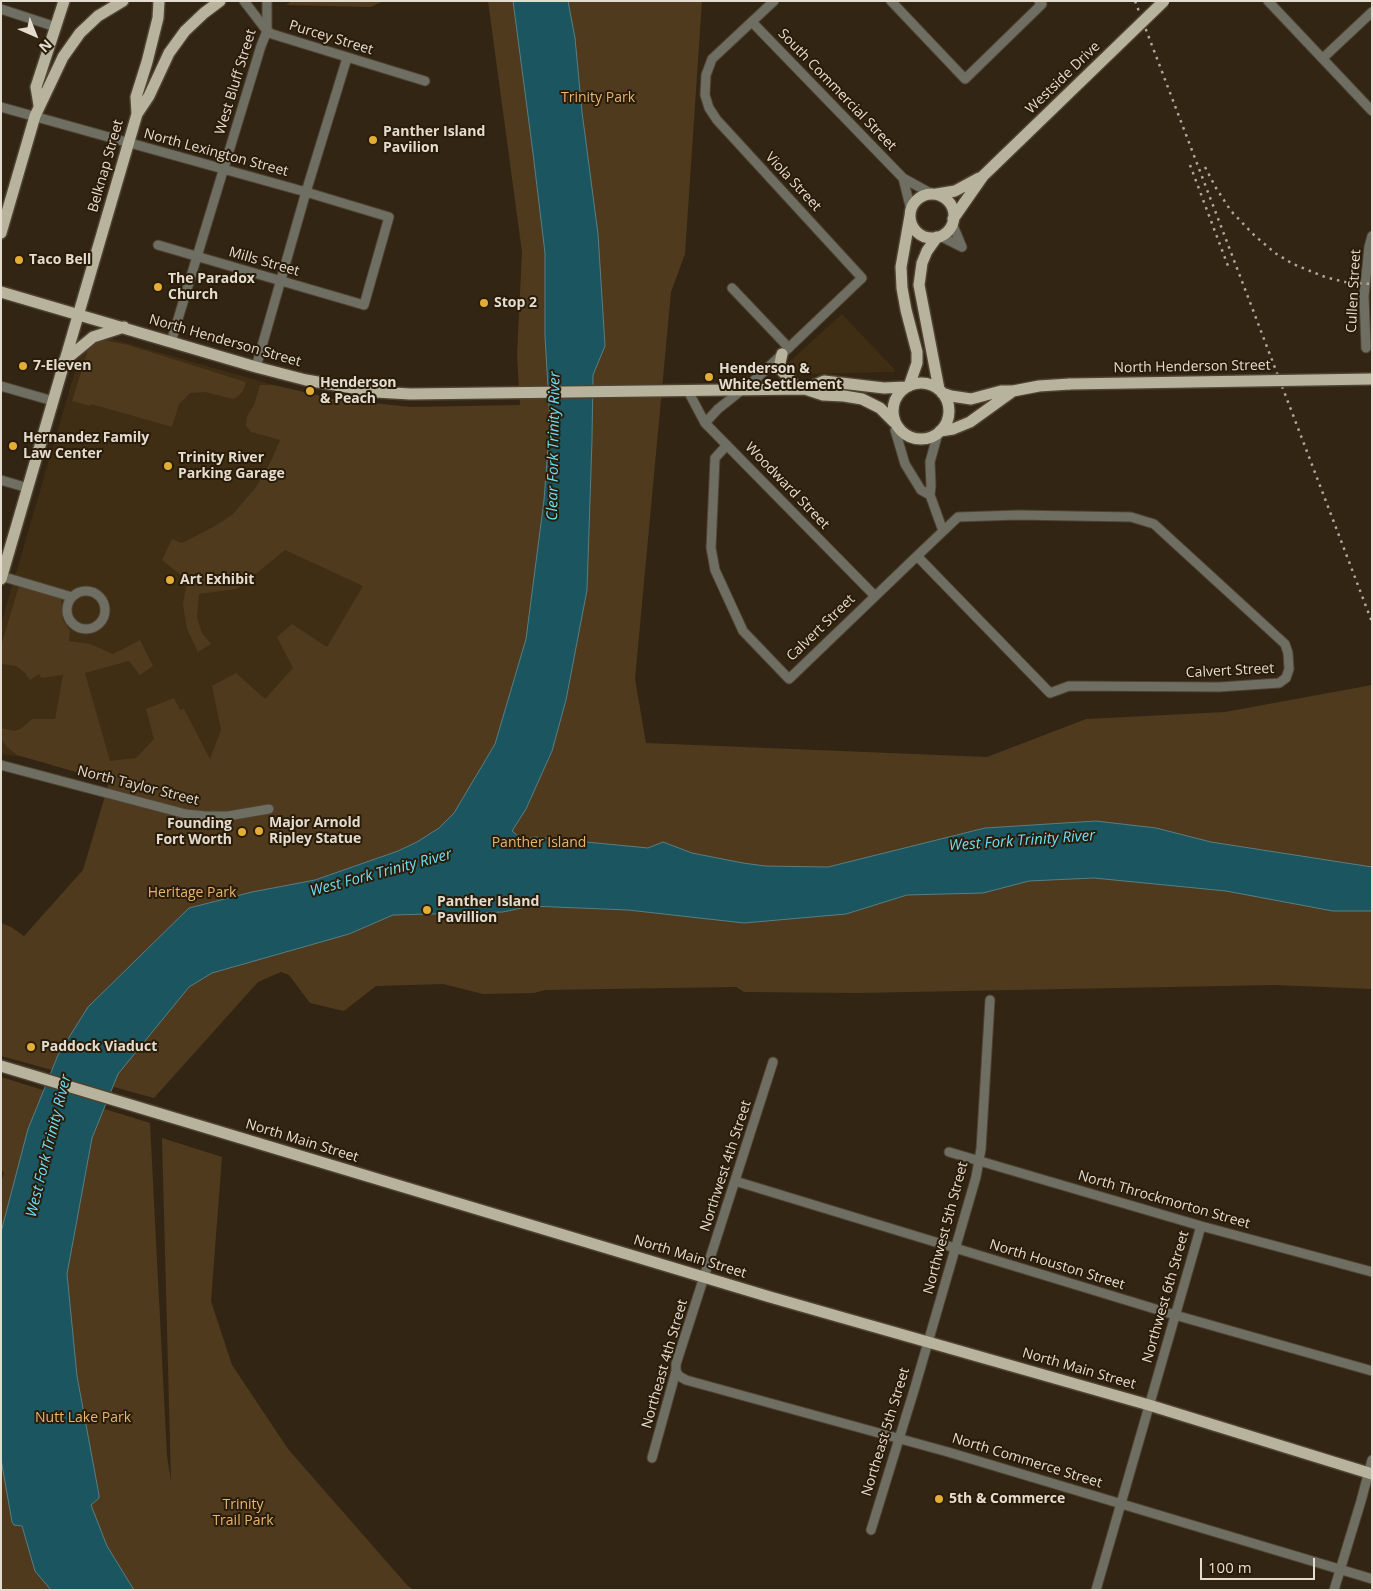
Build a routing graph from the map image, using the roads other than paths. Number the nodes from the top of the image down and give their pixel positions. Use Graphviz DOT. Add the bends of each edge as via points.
graph roads {
  1 [pos="64,1"];
  2 [pos="122,1"];
  3 [pos="158,1"];
  4 [pos="220,1"];
  5 [pos="244,1"];
  6 [pos="266,1"];
  7 [pos="774,1"];
  8 [pos="890,1"];
  9 [pos="1164,1"];
  10 [pos="1268,1"];
  11 [pos="1040,3"];
  12 [pos="1,9"];
  13 [pos="1372,12"];
  14 [pos="752,22"];
  15 [pos="56,27"];
  16 [pos="267,31"];
  17 [pos="347,58"];
  18 [pos="1323,58"];
  19 [pos="425,81"];
  20 [pos="1,107"];
  21 [pos="37,111"];
  22 [pos="1372,111"];
  23 [pos="137,114"];
  24 [pos="129,143"];
  25 [pos="224,169"];
  26 [pos="983,176"];
  27 [pos="903,178"];
  28 [pos="306,192"];
  29 [pos="934,194"];
  30 [pos="911,213"];
  31 [pos="953,221"];
  32 [pos="1,233"];
  33 [pos="938,236"];
  34 [pos="1372,236"];
  35 [pos="158,245"];
  36 [pos="197,258"];
  37 [pos="281,281"];
  38 [pos="732,288"];
  39 [pos="1,292"];
  40 [pos="364,305"];
  41 [pos="79,311"];
  42 [pos="124,327"];
  43 [pos="171,342"];
  44 [pos="1366,348"];
  45 [pos="786,351"];
  46 [pos="64,362"];
  47 [pos="256,367"];
  48 [pos="1372,379"];
  49 [pos="1,386"];
  50 [pos="908,386"];
  51 [pos="742,389"];
  52 [pos="802,389"];
  53 [pos="688,391"];
  54 [pos="940,391"];
  55 [pos="1013,391"];
  56 [pos="53,401"];
  57 [pos="705,423"];
  58 [pos="895,424"];
  59 [pos="939,432"];
  60 [pos="727,445"];
  61 [pos="1,480"];
  62 [pos="28,488"];
  63 [pos="930,495"];
  64 [pos="943,531"];
  65 [pos="917,556"];
  66 [pos="1,577"];
  67 [pos="874,595"];
  68 [pos="72,596"];
  69 [pos="1,765"];
  70 [pos="269,809"];
  71 [pos="990,1000"];
  72 [pos="773,1062"];
  73 [pos="1,1066"];
  74 [pos="949,1152"];
  75 [pos="979,1161"];
  76 [pos="735,1181"];
  77 [pos="1201,1226"];
  78 [pos="955,1248"];
  79 [pos="1372,1272"];
  80 [pos="705,1277"];
  81 [pos="1175,1315"];
  82 [pos="928,1342"];
  83 [pos="676,1371"];
  84 [pos="1372,1371"];
  85 [pos="1149,1405"];
  86 [pos="898,1438"];
  87 [pos="652,1458"];
  88 [pos="1372,1460"];
  89 [pos="1370,1473"];
  90 [pos="1121,1504"];
  91 [pos="871,1530"];
  92 [pos="1341,1569"];
  93 [pos="1372,1579"];
  94 [pos="1096,1590"];
  95 [pos="1334,1590"];
  1 -- 15 [label="main road"];
  2 -- 21 [label="main road" via="98,16 80,33 63,57"];
  3 -- 23 [label="main road, Belknap Street" via="158,18 136,97"];
  4 -- 23 [label="main road" via="185,31 169,53"];
  5 -- 16 [label="street, Purcey Street"];
  6 -- 16 [label="street, West Bluff Street"];
  7 -- 14 [label="street"];
  8 -- 11 [label="street" via="965,79"];
  9 -- 26 [label="main road, Westside Drive, bridge"];
  10 -- 18 [label="street"];
  12 -- 15 [label="street"];
  13 -- 18 [label="street"];
  14 -- 27 [label="street, South Commercial Street"];
  14 -- 45 [label="street, Viola Street" via="712,59 706,75 708,108 862,278"];
  15 -- 21 [label="main road" via="36,87"];
  16 -- 17 [label="street, Purcey Street"];
  16 -- 25 [label="street, West Bluff Street"];
  17 -- 19 [label="street, Purcey Street"];
  17 -- 28 [label="street"];
  18 -- 22 [label="street"];
  20 -- 21 [label="street, North Lexington Street"];
  21 -- 24 [label="street, North Lexington Street"];
  21 -- 32 [label="main road"];
  23 -- 24 [label="main road, Belknap Street"];
  24 -- 25 [label="street, North Lexington Street"];
  24 -- 41 [label="main road, Belknap Street"];
  25 -- 28 [label="street, North Lexington Street"];
  25 -- 36 [label="street, West Bluff Street"];
  26 -- 29 [label="main road, Westside Drive" via="955,191"];
  26 -- 31 [label="main road, Westside Drive"];
  27 -- 29 [label="street, South Commercial Street"];
  27 -- 30 [label="street"];
  28 -- 37 [label="street"];
  28 -- 40 [label="street, North Lexington Street" via="389,217"];
  29 -- 30 [label="main road" via="919,198"];
  29 -- 31 [label="main road" via="950,204"];
  30 -- 33 [label="main road" via="918,233"];
  30 -- 50 [label="main road" via="902,266 902,288 917,352 915,370"];
  31 -- 33 [label="main road" via="950,228"];
  31 -- 33 [label="street" via="962,247"];
  33 -- 54 [label="main road" via="922,263 919,285"];
  34 -- 44 [label="street, Cullen Street" via="1364,296"];
  35 -- 36 [label="street, Mills Street"];
  36 -- 37 [label="street, Mills Street"];
  36 -- 43 [label="street, West Bluff Street"];
  37 -- 40 [label="street, Mills Street"];
  37 -- 47 [label="street"];
  38 -- 45 [label="street"];
  39 -- 41 [label="main road, North Henderson Street"];
  41 -- 42 [label="main road, North Henderson Street"];
  41 -- 46 [label="main road, Belknap Street"];
  42 -- 43 [label="main road, North Henderson Street"];
  42 -- 46 [label="main road" via="93,337"];
  43 -- 47 [label="main road, North Henderson Street"];
  45 -- 51 [label="street"];
  45 -- 52 [label="main road" via="780,363 782,371"];
  46 -- 56 [label="main road, Belknap Street"];
  47 -- 53 [label="main road, North Henderson Street" via="362,390 410,394"];
  48 -- 55 [label="main road, North Henderson Street, bridge" via="1070,384"];
  49 -- 56 [label="street"];
  50 -- 52 [label="main road, North Henderson Street" via="884,388 824,381"];
  50 -- 54 [label="main road" via="927,384"];
  50 -- 58 [label="main road" via="896,398 893,407"];
  51 -- 52 [label="main road, North Henderson Street"];
  51 -- 53 [label="main road, North Henderson Street"];
  51 -- 57 [label="street"];
  52 -- 58 [label="main road, North Henderson Street" via="862,400 880,408"];
  53 -- 57 [label="street, Woodward Street"];
  54 -- 55 [label="main road, North Henderson Street" via="971,399"];
  54 -- 59 [label="main road" via="946,400 948,414"];
  55 -- 59 [label="main road, North Henderson Street" via="970,422"];
  56 -- 62 [label="main road, Belknap Street"];
  57 -- 60 [label="street, Woodward Street"];
  58 -- 59 [label="main road" via="911,438 930,438"];
  58 -- 63 [label="street" via="905,464 921,490"];
  59 -- 63 [label="street" via="930,462"];
  60 -- 67 [label="street, Woodward Street"];
  60 -- 67 [label="street, Calvert Street" via="715,458 711,548 715,570 743,632 789,679"];
  61 -- 62 [label="street"];
  62 -- 66 [label="main road, Belknap Street"];
  63 -- 64 [label="street"];
  64 -- 65 [label="street, Calvert Street"];
  64 -- 65 [label="street, Calvert Street" via="962,516 1131,517 1154,524 1284,644 1289,669 1286,678 1278,683 1219,687 1069,686 1050,693"];
  65 -- 67 [label="street, Calvert Street"];
  66 -- 68 [label="street"];
  68 -- 68 [label="street" via="67,608 70,621 87,630 99,624 105,612 102,599 97,594 84,591"];
  69 -- 70 [label="street, North Taylor Street" via="186,814 228,816"];
  71 -- 75 [label="street, Northwest 5th Street"];
  72 -- 76 [label="street, Northwest 4th Street"];
  73 -- 80 [label="main road, North Main Street"];
  74 -- 75 [label="street, North Throckmorton Street"];
  75 -- 77 [label="street, North Throckmorton Street"];
  75 -- 78 [label="street, Northwest 5th Street"];
  76 -- 78 [label="street, North Houston Street"];
  76 -- 80 [label="street, Northwest 4th Street"];
  77 -- 79 [label="street, North Throckmorton Street"];
  77 -- 81 [label="street, Northwest 6th Street"];
  78 -- 81 [label="street, North Houston Street"];
  78 -- 82 [label="street, Northwest 5th Street"];
  80 -- 82 [label="main road, North Main Street"];
  80 -- 83 [label="street, Northeast 4th Street"];
  81 -- 84 [label="street, North Houston Street"];
  81 -- 85 [label="street, Northwest 6th Street"];
  82 -- 85 [label="main road, North Main Street"];
  82 -- 86 [label="street, Northeast 5th Street"];
  83 -- 86 [label="street, North Commerce Street" via="686,1380"];
  83 -- 87 [label="street, Northeast 4th Street"];
  85 -- 89 [label="main road, North Main Street"];
  85 -- 90 [label="street, Northwest 6th Street"];
  86 -- 90 [label="street, North Commerce Street"];
  86 -- 91 [label="street, Northeast 5th Street"];
  88 -- 89 [label="street"];
  89 -- 92 [label="street"];
  90 -- 92 [label="street, North Commerce Street"];
  90 -- 94 [label="street, Northwest 6th Street"];
  92 -- 93 [label="street, North Commerce Street"];
  92 -- 95 [label="street"];
}
